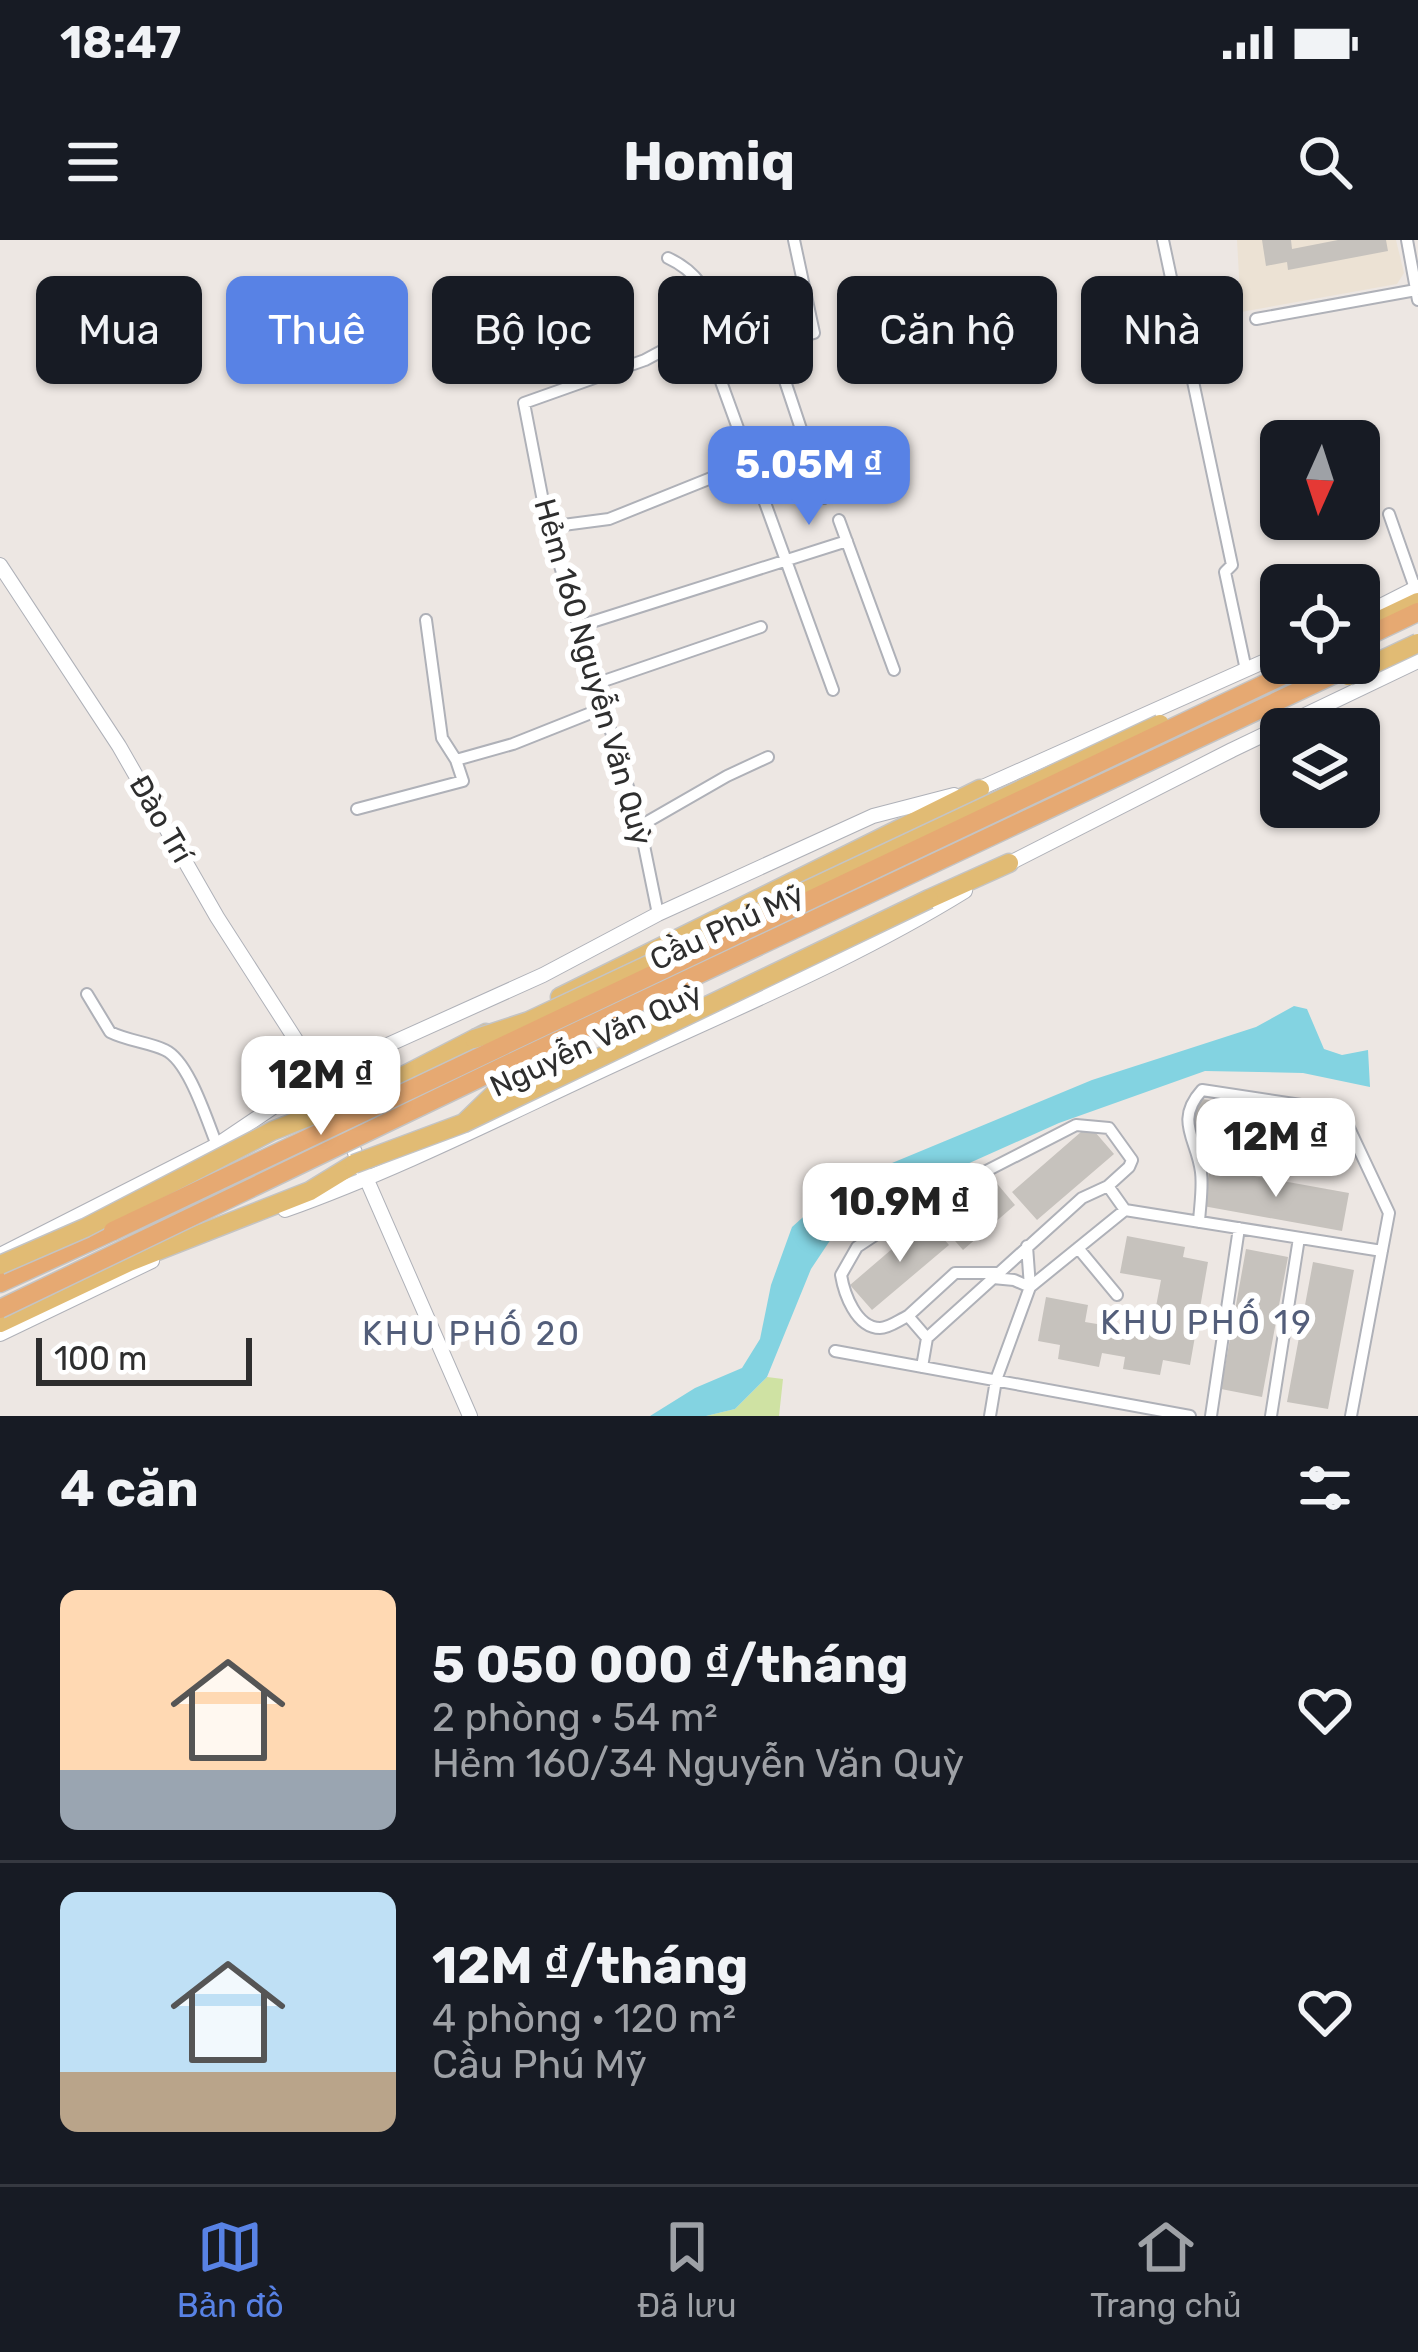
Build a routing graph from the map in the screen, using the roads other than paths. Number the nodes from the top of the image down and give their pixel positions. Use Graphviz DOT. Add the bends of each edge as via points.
graph roads {
  1 [pos="794,240"];
  2 [pos="1163,240"];
  3 [pos="1406,240"];
  4 [pos="668,258"];
  5 [pos="695,276"];
  6 [pos="802,276"];
  7 [pos="1417,295"];
  8 [pos="1256,319"];
  9 [pos="658,353"];
  10 [pos="722,384"];
  11 [pos="786,384"];
  12 [pos="751,462"];
  13 [pos="824,498"];
  14 [pos="1389,514"];
  15 [pos="839,520"];
  16 [pos="548,527"];
  17 [pos="847,541"];
  18 [pos="786,560"];
  19 [pos="0,565"];
  20 [pos="1417,592"];
  21 [pos="1380,608"];
  22 [pos="1418,612"];
  23 [pos="1380,616"];
  24 [pos="426,620"];
  25 [pos="576,627"];
  26 [pos="761,627"];
  27 [pos="1380,630"];
  28 [pos="1418,639"];
  29 [pos="1380,654"];
  30 [pos="1418,661"];
  31 [pos="1260,664"];
  32 [pos="894,670"];
  33 [pos="1246,670"];
  34 [pos="1260,677"];
  35 [pos="595,684"];
  36 [pos="1265,684"];
  37 [pos="1315,684"];
  38 [pos="833,690"];
  39 [pos="1163,708"];
  40 [pos="601,709"];
  41 [pos="768,757"];
  42 [pos="456,760"];
  43 [pos="1194,769"];
  44 [pos="980,789"];
  45 [pos="357,809"];
  46 [pos="640,826"];
  47 [pos="1009,863"];
  48 [pos="929,899"];
  49 [pos="658,914"];
  50 [pos="87,994"];
  51 [pos="474,1039"];
  52 [pos="319,1076"];
  53 [pos="370,1093"];
  54 [pos="464,1123"];
  55 [pos="217,1145"];
  56 [pos="354,1164"];
  57 [pos="368,1180"];
  58 [pos="1108,1186"];
  59 [pos="1125,1210"];
  60 [pos="1198,1222"];
  61 [pos="1239,1228"];
  62 [pos="113,1231"];
  63 [pos="1299,1238"];
  64 [pos="1027,1246"];
  65 [pos="1078,1248"];
  66 [pos="123,1250"];
  67 [pos="1382,1251"];
  68 [pos="0,1255"];
  69 [pos="0,1265"];
  70 [pos="995,1276"];
  71 [pos="0,1283"];
  72 [pos="1030,1286"];
  73 [pos="1117,1295"];
  74 [pos="0,1309"];
  75 [pos="908,1316"];
  76 [pos="0,1323"];
  77 [pos="0,1334"];
  78 [pos="927,1338"];
  79 [pos="835,1351"];
  80 [pos="922,1367"];
  81 [pos="995,1381"];
  82 [pos="470,1416"];
  83 [pos="990,1416"];
  84 [pos="1190,1416"];
  85 [pos="1211,1416"];
  86 [pos="1271,1416"];
  87 [pos="1351,1416"];
  1 -- 6 [label="street"];
  2 -- 33 [label="street" via="1232,565 1225,572"];
  3 -- 7 [label="street"];
  4 -- 5 [label="street"];
  7 -- 8 [label="street"];
  9 -- 16 [label="street, Hẻm 160 Nguyễn Văn Quỳ" via="524,403"];
  10 -- 12 [label="street"];
  11 -- 13 [label="street"];
  12 -- 16 [label="street" via="609,519"];
  12 -- 18 [label="street"];
  14 -- 20 [label="street"];
  15 -- 17 [label="street"];
  16 -- 25 [label="street, Hẻm 160 Nguyễn Văn Quỳ"];
  17 -- 18 [label="street"];
  17 -- 32 [label="street"];
  18 -- 25 [label="street"];
  18 -- 38 [label="street"];
  19 -- 52 [label="street, Đào Trí"];
  20 -- 21 [label="street"];
  20 -- 23 [label="main road"];
  22 -- 27 [label="highway"];
  24 -- 42 [label="street" via="442,738"];
  25 -- 35 [label="street, Hẻm 160 Nguyễn Văn Quỳ"];
  26 -- 35 [label="street"];
  28 -- 29 [label="highway, Cầu Phú Mỹ, bridge"];
  28 -- 54 [label="main road, Cầu Phú Mỹ, bridge" via="526,1064"];
  30 -- 43 [label="street, Nguyễn Văn Quỳ"];
  31 -- 33 [label="street"];
  33 -- 39 [label="street"];
  34 -- 51 [label="main road, Cầu Phú Mỹ, bridge" via="529,1021"];
  35 -- 40 [label="street, Hẻm 160 Nguyễn Văn Quỳ"];
  36 -- 62 [label="highway, Cầu Phú Mỹ, bridge"];
  37 -- 66 [label="highway, Cầu Phú Mỹ, bridge"];
  39 -- 43 [label="street"];
  39 -- 44 [label="street"];
  40 -- 42 [label="street"];
  40 -- 46 [label="street, Hẻm 160 Nguyễn Văn Quỳ"];
  41 -- 46 [label="street"];
  42 -- 45 [label="street" via="463,782"];
  43 -- 47 [label="street, Nguyễn Văn Quỳ"];
  44 -- 49 [label="street" via="873,816"];
  44 -- 51 [label="main road, Cầu Phú Mỹ, bridge"];
  46 -- 49 [label="street, Hẻm 160 Nguyễn Văn Quỳ"];
  47 -- 48 [label="main road, Nguyễn Văn Quỳ"];
  47 -- 57 [label="street, Nguyễn Văn Quỳ" via="884,938"];
  48 -- 54 [label="main road, Cầu Phú Mỹ, bridge"];
  49 -- 52 [label="street"];
  50 -- 55 [label="street" via="110,1032 172,1055"];
  51 -- 53 [label="main road, Cầu Phú Mỹ"];
  52 -- 55 [label="street"];
  52 -- 57 [label="street, Đào Trí"];
  53 -- 62 [label="main road, Cầu Phú Mỹ, bridge"];
  53 -- 69 [label="main road, Cầu Phú Mỹ, bridge" via="272,1131"];
  54 -- 56 [label="main road, Cầu Phú Mỹ, bridge"];
  55 -- 68 [label="street"];
  56 -- 66 [label="main road, Cầu Phú Mỹ, bridge"];
  56 -- 76 [label="main road, Cầu Phú Mỹ" via="310,1191"];
  57 -- 77 [label="street, Nguyễn Văn Quỳ" via="183,1246"];
  57 -- 82 [label="street, Đào Trí"];
  58 -- 59 [label="street"];
  58 -- 64 [label="street"];
  58 -- 75 [label="street" via="1132,1160 1109,1128 1076,1126 922,1204 857,1247 841,1275 844,1294 868,1325"];
  59 -- 60 [label="street"];
  59 -- 65 [label="street"];
  60 -- 61 [label="street"];
  60 -- 67 [label="street" via="1202,1179 1187,1132 1202,1090 1342,1112 1390,1213"];
  61 -- 63 [label="street"];
  61 -- 85 [label="street"];
  62 -- 71 [label="highway, Cầu Phú Mỹ"];
  63 -- 67 [label="street"];
  63 -- 86 [label="street"];
  64 -- 70 [label="street"];
  64 -- 72 [label="street"];
  65 -- 72 [label="street"];
  65 -- 73 [label="street"];
  66 -- 74 [label="highway, Cầu Phú Mỹ, bridge"];
  67 -- 87 [label="street"];
  70 -- 72 [label="street"];
  70 -- 75 [label="street" via="955,1273"];
  70 -- 78 [label="street"];
  72 -- 81 [label="street"];
  75 -- 78 [label="street"];
  78 -- 80 [label="street"];
  79 -- 80 [label="street"];
  80 -- 81 [label="street"];
  81 -- 83 [label="street"];
  81 -- 84 [label="street"];
}
